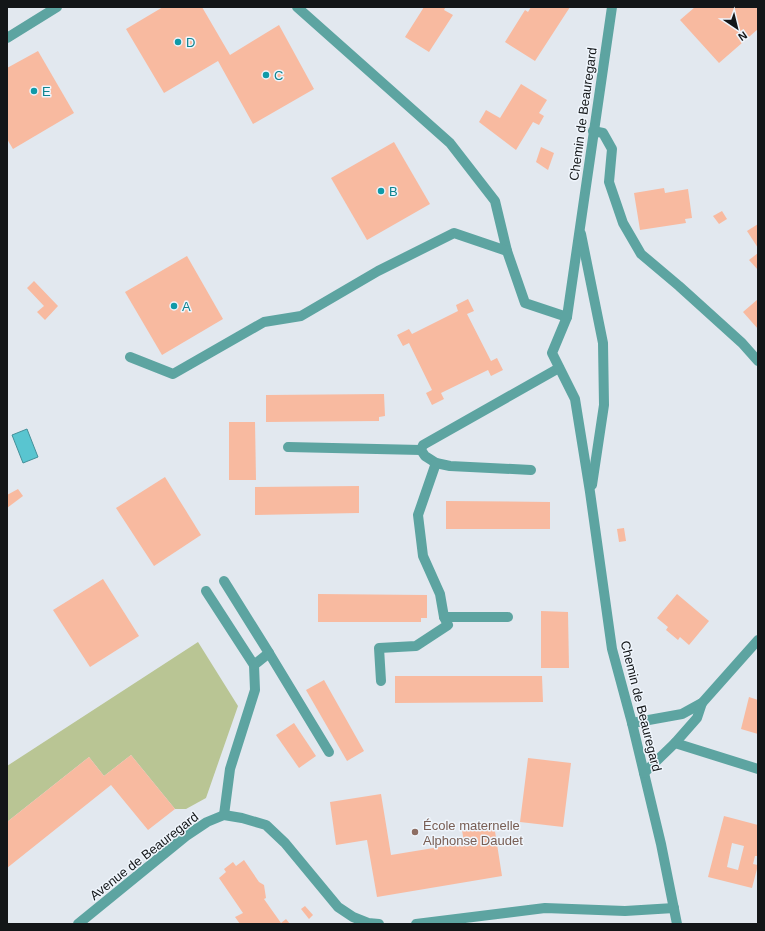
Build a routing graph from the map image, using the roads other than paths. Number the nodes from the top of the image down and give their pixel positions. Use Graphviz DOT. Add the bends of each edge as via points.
graph roads {
  1 [pos="57,7"];
  2 [pos="297,7"];
  3 [pos="612,7"];
  4 [pos="7,38"];
  5 [pos="593,131"];
  6 [pos="580,225"];
  7 [pos="507,251"];
  8 [pos="566,317"];
  9 [pos="130,357"];
  10 [pos="758,361"];
  11 [pos="559,368"];
  12 [pos="288,447"];
  13 [pos="421,450"];
  14 [pos="436,463"];
  15 [pos="531,470"];
  16 [pos="590,492"];
  17 [pos="224,581"];
  18 [pos="206,591"];
  19 [pos="444,617"];
  20 [pos="508,617"];
  21 [pos="758,640"];
  22 [pos="269,653"];
  23 [pos="254,665"];
  24 [pos="381,681"];
  25 [pos="702,703"];
  26 [pos="632,723"];
  27 [pos="675,743"];
  28 [pos="329,752"];
  29 [pos="758,769"];
  30 [pos="644,774"];
  31 [pos="224,815"];
  32 [pos="674,908"];
  33 [pos="78,924"];
  34 [pos="379,924"];
  35 [pos="416,924"];
  36 [pos="677,924"];
  1 -- 4 [label="street"];
  2 -- 7 [label="street" via="450,143 495,201"];
  3 -- 5 [label="street, Chemin de Beauregard"];
  5 -- 6 [label="street, Chemin de Beauregard"];
  5 -- 10 [label="street" via="603,133 612,149 609,182 623,223 641,254 691,296"];
  6 -- 8 [label="street, Chemin de Beauregard"];
  6 -- 16 [label="street, Chemin de Beauregard" via="603,343 604,405"];
  7 -- 8 [label="street" via="526,303"];
  7 -- 9 [label="street" via="454,233 378,271 301,316 264,322 173,374"];
  8 -- 11 [label="street, Chemin de Beauregard" via="552,353"];
  11 -- 13 [label="street" via="423,445"];
  11 -- 16 [label="street, Chemin de Beauregard" via="575,399"];
  12 -- 13 [label="street"];
  13 -- 14 [label="street"];
  14 -- 15 [label="street"];
  14 -- 19 [label="street" via="418,515 423,556 440,594"];
  16 -- 26 [label="street, Chemin de Beauregard" via="612,649"];
  17 -- 22 [label="street"];
  18 -- 23 [label="street"];
  19 -- 20 [label="street"];
  19 -- 24 [label="street" via="448,625 416,646 379,648"];
  21 -- 25 [label="street"];
  22 -- 23 [label="street"];
  22 -- 28 [label="street"];
  23 -- 31 [label="street" via="255,690 230,769"];
  25 -- 26 [label="street" via="682,714"];
  25 -- 27 [label="street" via="697,718"];
  26 -- 30 [label="street, Chemin de Beauregard"];
  27 -- 29 [label="street"];
  27 -- 30 [label="street"];
  30 -- 32 [label="street, Chemin de Beauregard"];
  31 -- 33 [label="street, Avenue de Beauregard" via="207,822 186,836"];
  31 -- 34 [label="street" via="266,825 285,843 338,907 353,917"];
  32 -- 35 [label="street" via="625,911 545,908"];
  32 -- 36 [label="street, Chemin de Beauregard"];
}
